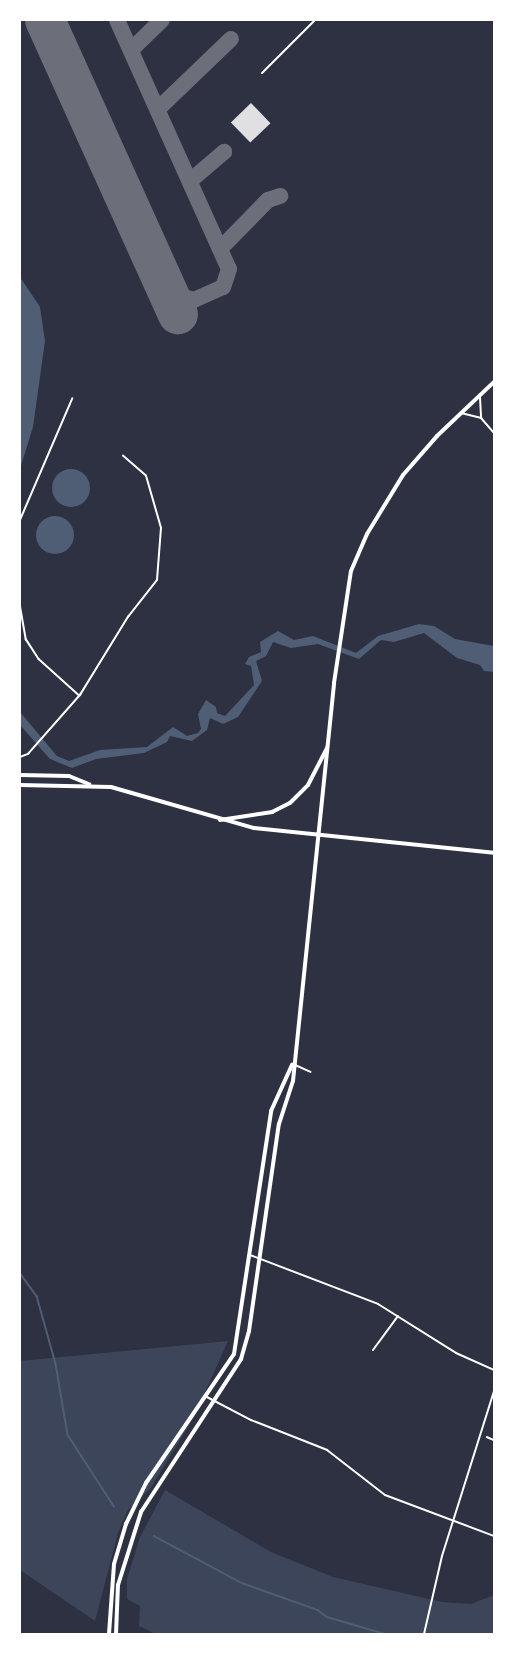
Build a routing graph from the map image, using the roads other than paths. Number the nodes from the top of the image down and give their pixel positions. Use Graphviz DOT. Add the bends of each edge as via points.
graph roads {
  1 [pos="315,20"];
  2 [pos="262,73"];
  3 [pos="495,382"];
  4 [pos="480,395"];
  5 [pos="72,399"];
  6 [pos="461,413"];
  7 [pos="481,418"];
  8 [pos="495,433"];
  9 [pos="123,456"];
  10 [pos="20,520"];
  11 [pos="20,604"];
  12 [pos="80,695"];
  13 [pos="329,742"];
  14 [pos="20,757"];
  15 [pos="20,775"];
  16 [pos="20,785"];
  17 [pos="92,786"];
  18 [pos="216,820"];
  19 [pos="320,837"];
  20 [pos="495,853"];
  21 [pos="293,1064"];
  22 [pos="311,1072"];
  23 [pos="250,1255"];
  24 [pos="259,1258"];
  25 [pos="398,1316"];
  26 [pos="374,1350"];
  27 [pos="495,1370"];
  28 [pos="495,1391"];
  29 [pos="205,1395"];
  30 [pos="214,1400"];
  31 [pos="452,1522"];
  32 [pos="495,1536"];
  33 [pos="109,1635"];
  34 [pos="116,1635"];
  35 [pos="424,1635"];
  1 -- 2 [label="street"];
  3 -- 4 [label="main road"];
  4 -- 6 [label="main road"];
  4 -- 7 [label="street"];
  5 -- 10 [label="lane"];
  6 -- 7 [label="street"];
  6 -- 13 [label="main road" via="403,476 383,505 351,571"];
  7 -- 8 [label="street"];
  9 -- 12 [label="lane" via="146,476 161,528 157,580 128,616"];
  11 -- 12 [label="lane" via="26,639 39,659"];
  12 -- 14 [label="lane" via="31,750"];
  13 -- 18 [label="main road" via="308,785 290,802 272,812"];
  13 -- 19 [label="main road"];
  15 -- 17 [label="main road" via="69,776"];
  16 -- 17 [label="main road"];
  17 -- 18 [label="main road" via="137,793"];
  18 -- 19 [label="main road"];
  19 -- 20 [label="main road"];
  19 -- 21 [label="main road"];
  21 -- 22 [label="street"];
  21 -- 23 [label="main road" via="271,1112"];
  21 -- 24 [label="main road" via="293,1081 279,1124"];
  23 -- 24 [label="street"];
  23 -- 29 [label="main road" via="234,1354"];
  24 -- 25 [label="street" via="364,1298"];
  24 -- 30 [label="main road" via="244,1350"];
  25 -- 26 [label="street"];
  25 -- 27 [label="street" via="456,1353"];
  28 -- 31 [label="street"];
  29 -- 30 [label="street"];
  29 -- 33 [label="main road" via="146,1483 126,1524 113,1572"];
  30 -- 31 [label="street" via="251,1420 327,1450 385,1495"];
  30 -- 34 [label="main road" via="141,1512 118,1585"];
  31 -- 32 [label="street"];
  31 -- 35 [label="street"];
}
